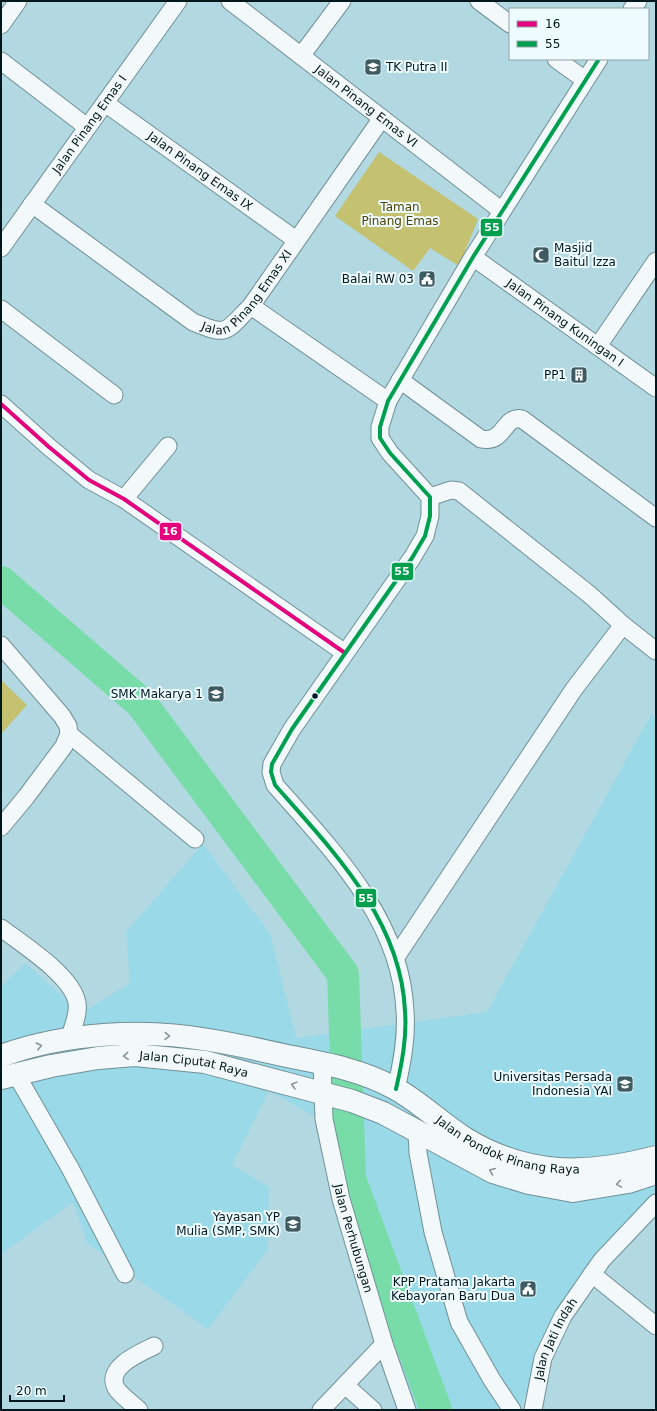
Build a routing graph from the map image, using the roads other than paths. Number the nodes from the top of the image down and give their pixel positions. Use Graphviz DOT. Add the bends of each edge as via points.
graph roads {
  1 [pos="18,1"];
  2 [pos="178,1"];
  3 [pos="230,1"];
  4 [pos="342,1"];
  5 [pos="479,1"];
  6 [pos="509,23"];
  7 [pos="1,25"];
  8 [pos="301,56"];
  9 [pos="557,60"];
  10 [pos="598,60"];
  11 [pos="1,61"];
  12 [pos="585,80"];
  13 [pos="105,103"];
  14 [pos="382,118"];
  15 [pos="87,127"];
  16 [pos="32,204"];
  17 [pos="502,211"];
  18 [pos="296,240"];
  19 [pos="1,248"];
  20 [pos="473,257"];
  21 [pos="656,261"];
  22 [pos="251,306"];
  23 [pos="1,309"];
  24 [pos="598,346"];
  25 [pos="400,380"];
  26 [pos="656,388"];
  27 [pos="114,395"];
  28 [pos="388,402"];
  29 [pos="1,404"];
  30 [pos="168,446"];
  31 [pos="430,497"];
  32 [pos="124,499"];
  33 [pos="656,518"];
  34 [pos="623,625"];
  35 [pos="1,645"];
  36 [pos="656,651"];
  37 [pos="345,653"];
  38 [pos="69,734"];
  39 [pos="1,827"];
  40 [pos="195,839"];
  41 [pos="1,928"];
  42 [pos="396,957"];
  43 [pos="69,1039"];
  44 [pos="1,1056"];
  45 [pos="326,1064"];
  46 [pos="8,1076"];
  47 [pos="367,1076"];
  48 [pos="396,1089"];
  49 [pos="327,1093"];
  50 [pos="352,1101"];
  51 [pos="383,1113"];
  52 [pos="417,1132"];
  53 [pos="656,1157"];
  54 [pos="656,1173"];
  55 [pos="656,1203"];
  56 [pos="125,1274"];
  57 [pos="592,1274"];
  58 [pos="656,1326"];
  59 [pos="384,1344"];
  60 [pos="154,1346"];
  61 [pos="345,1385"];
  62 [pos="139,1410"];
  63 [pos="321,1410"];
  64 [pos="373,1410"];
  65 [pos="407,1410"];
  66 [pos="512,1410"];
  67 [pos="533,1410"];
  1 -- 7 [label="street"];
  2 -- 13 [label="street, Jalan Pinang Emas I"];
  3 -- 8 [label="street, Jalan Pinang Emas VI"];
  4 -- 8 [label="street"];
  5 -- 6 [label="street"];
  8 -- 14 [label="street, Jalan Pinang Emas VI"];
  9 -- 12 [label="street"];
  10 -- 12 [label="street"];
  11 -- 15 [label="street"];
  12 -- 17 [label="street"];
  13 -- 15 [label="street, Jalan Pinang Emas I"];
  13 -- 18 [label="street, Jalan Pinang Emas IX"];
  14 -- 17 [label="street, Jalan Pinang Emas VI"];
  14 -- 18 [label="street, Jalan Pinang Emas XI"];
  15 -- 16 [label="street, Jalan Pinang Emas I"];
  16 -- 19 [label="street, Jalan Pinang Emas I"];
  16 -- 22 [label="street, Jalan Pinang Emas XI" via="193,322 220,332 228,329"];
  17 -- 20 [label="street"];
  18 -- 22 [label="street, Jalan Pinang Emas XI"];
  20 -- 24 [label="street, Jalan Pinang Kuningan I"];
  20 -- 25 [label="street"];
  21 -- 24 [label="street"];
  22 -- 28 [label="street"];
  23 -- 27 [label="street"];
  24 -- 26 [label="street, Jalan Pinang Kuningan I"];
  25 -- 28 [label="street"];
  25 -- 33 [label="street" via="481,439 496,438 512,420 522,419"];
  28 -- 31 [label="street" via="380,427 380,438 390,453"];
  29 -- 32 [label="street" via="89,480"];
  30 -- 32 [label="street"];
  31 -- 34 [label="street" via="451,490 459,491 590,595"];
  31 -- 37 [label="street" via="430,516 425,536"];
  32 -- 37 [label="street"];
  34 -- 36 [label="street"];
  34 -- 42 [label="street" via="574,689"];
  35 -- 38 [label="street" via="62,716"];
  37 -- 42 [label="street" via="292,729 272,764 271,772 275,785 342,862 360,888 384,927"];
  38 -- 39 [label="street" via="58,755"];
  38 -- 40 [label="street"];
  41 -- 43 [label="street" via="51,966 68,984 77,1003 75,1023"];
  42 -- 48 [label="street" via="406,1011 403,1058"];
  44 -- 43 [label="main road, Jalan Ciputat Raya, one-way"];
  43 -- 45 [label="main road, Jalan Ciputat Raya, one-way" via="126,1034 208,1039"];
  45 -- 47 [label="main road, Jalan Ciputat Raya"];
  45 -- 49 [label="street, Jalan Perhubungan"];
  49 -- 46 [label="main road, Jalan Ciputat Raya, one-way" via="205,1062 134,1055 98,1058"];
  46 -- 56 [label="street" via="70,1168"];
  47 -- 48 [label="main road, Jalan Pondok Pinang Raya"];
  47 -- 50 [label="main road"];
  48 -- 53 [label="main road, Jalan Pondok Pinang Raya" via="466,1139 497,1154 535,1167 573,1171 628,1164"];
  49 -- 50 [label="main road, Jalan Ciputat Raya"];
  49 -- 59 [label="street, Jalan Perhubungan" via="324,1119 341,1199"];
  50 -- 51 [label="main road, Jalan Ciputat Raya"];
  51 -- 52 [label="main road, Jalan Pondok Pinang Raya"];
  54 -- 52 [label="main road, Jalan Pondok Pinang Raya, one-way" via="628,1182 573,1191 529,1183 493,1172"];
  52 -- 66 [label="street" via="418,1154 433,1232 459,1322"];
  55 -- 57 [label="street, Jalan Jati Indah"];
  57 -- 58 [label="street"];
  57 -- 67 [label="street, Jalan Jati Indah" via="562,1316 543,1358"];
  59 -- 61 [label="street"];
  59 -- 65 [label="street, Jalan Perhubungan"];
  60 -- 62 [label="street" via="131,1358 115,1372 113,1380 116,1389"];
  61 -- 63 [label="street"];
  61 -- 64 [label="street"];
}
